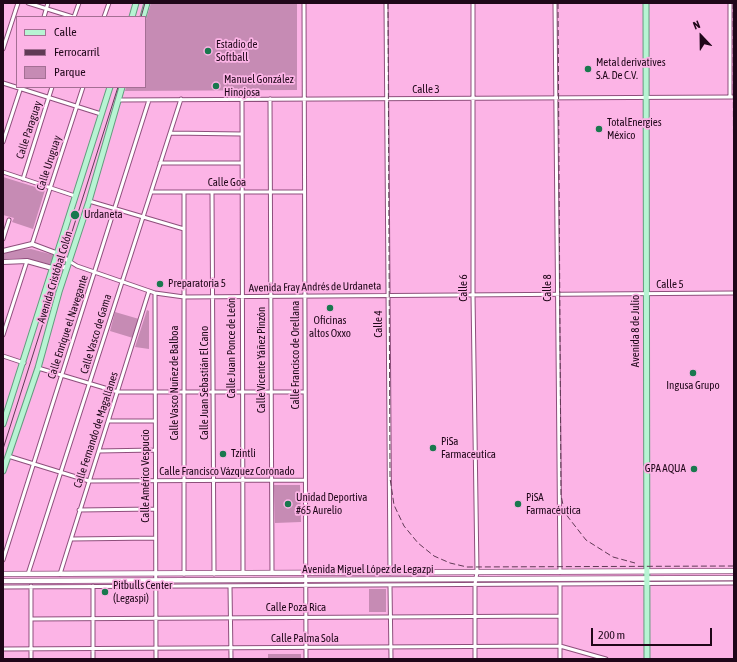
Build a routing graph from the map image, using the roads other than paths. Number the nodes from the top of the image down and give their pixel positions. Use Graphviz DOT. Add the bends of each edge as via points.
graph roads {
  1 [pos="18,3"];
  2 [pos="28,3"];
  3 [pos="48,3"];
  4 [pos="79,3"];
  5 [pos="109,3"];
  6 [pos="136,3"];
  7 [pos="147,3"];
  8 [pos="304,3"];
  9 [pos="386,3"];
  10 [pos="473,3"];
  11 [pos="555,3"];
  12 [pos="646,3"];
  13 [pos="730,3"];
  14 [pos="47,9"];
  15 [pos="44,16"];
  16 [pos="71,16"];
  17 [pos="74,16"];
  18 [pos="104,16"];
  19 [pos="132,16"];
  20 [pos="143,16"];
  21 [pos="3,49"];
  22 [pos="3,83"];
  23 [pos="16,87"];
  24 [pos="21,88"];
  25 [pos="52,88"];
  26 [pos="83,88"];
  27 [pos="110,88"];
  28 [pos="122,88"];
  29 [pos="732,97"];
  30 [pos="49,98"];
  31 [pos="473,98"];
  32 [pos="556,98"];
  33 [pos="646,98"];
  34 [pos="181,99"];
  35 [pos="242,99"];
  36 [pos="270,99"];
  37 [pos="304,99"];
  38 [pos="387,99"];
  39 [pos="118,100"];
  40 [pos="149,100"];
  41 [pos="77,106"];
  42 [pos="101,114"];
  43 [pos="170,133"];
  44 [pos="242,134"];
  45 [pos="3,142"];
  46 [pos="160,162"];
  47 [pos="242,162"];
  48 [pos="3,172"];
  49 [pos="24,178"];
  50 [pos="50,188"];
  51 [pos="151,192"];
  52 [pos="184,192"];
  53 [pos="212,192"];
  54 [pos="242,192"];
  55 [pos="270,192"];
  56 [pos="304,192"];
  57 [pos="75,196"];
  58 [pos="89,201"];
  59 [pos="115,208"];
  60 [pos="142,217"];
  61 [pos="10,220"];
  62 [pos="184,230"];
  63 [pos="3,239"];
  64 [pos="32,244"];
  65 [pos="3,250"];
  66 [pos="56,253"];
  67 [pos="27,261"];
  68 [pos="3,262"];
  69 [pos="68,264"];
  70 [pos="52,268"];
  71 [pos="94,272"];
  72 [pos="122,281"];
  73 [pos="149,291"];
  74 [pos="155,293"];
  75 [pos="734,293"];
  76 [pos="557,294"];
  77 [pos="646,294"];
  78 [pos="388,295"];
  79 [pos="473,295"];
  80 [pos="271,296"];
  81 [pos="304,296"];
  82 [pos="184,297"];
  83 [pos="213,297"];
  84 [pos="241,297"];
  85 [pos="3,335"];
  86 [pos="3,356"];
  87 [pos="24,363"];
  88 [pos="38,368"];
  89 [pos="62,374"];
  90 [pos="90,383"];
  91 [pos="118,392"];
  92 [pos="184,392"];
  93 [pos="214,392"];
  94 [pos="242,392"];
  95 [pos="271,392"];
  96 [pos="305,392"];
  97 [pos="155,393"];
  98 [pos="109,421"];
  99 [pos="155,421"];
  100 [pos="3,424"];
  101 [pos="155,450"];
  102 [pos="99,451"];
  103 [pos="8,456"];
  104 [pos="33,464"];
  105 [pos="3,471"];
  106 [pos="61,473"];
  107 [pos="271,480"];
  108 [pos="306,480"];
  109 [pos="89,481"];
  110 [pos="155,481"];
  111 [pos="184,481"];
  112 [pos="214,481"];
  113 [pos="242,481"];
  114 [pos="155,509"];
  115 [pos="79,510"];
  116 [pos="155,538"];
  117 [pos="71,539"];
  118 [pos="3,560"];
  119 [pos="734,571"];
  120 [pos="477,572"];
  121 [pos="545,572"];
  122 [pos="560,572"];
  123 [pos="647,572"];
  124 [pos="306,573"];
  125 [pos="390,573"];
  126 [pos="3,574"];
  127 [pos="28,574"];
  128 [pos="60,574"];
  129 [pos="155,574"];
  130 [pos="184,574"];
  131 [pos="214,574"];
  132 [pos="243,574"];
  133 [pos="272,574"];
  134 [pos="734,578"];
  135 [pos="545,579"];
  136 [pos="155,580"];
  137 [pos="475,581"];
  138 [pos="647,581"];
  139 [pos="3,582"];
  140 [pos="306,582"];
  141 [pos="734,583"];
  142 [pos="560,584"];
  143 [pos="390,585"];
  144 [pos="31,586"];
  145 [pos="93,586"];
  146 [pos="155,586"];
  147 [pos="230,586"];
  148 [pos="3,587"];
  149 [pos="475,616"];
  150 [pos="560,616"];
  151 [pos="155,617"];
  152 [pos="230,617"];
  153 [pos="306,617"];
  154 [pos="391,617"];
  155 [pos="92,618"];
  156 [pos="31,619"];
  157 [pos="560,646"];
  158 [pos="306,648"];
  159 [pos="391,648"];
  160 [pos="475,648"];
  161 [pos="3,649"];
  162 [pos="31,649"];
  163 [pos="156,649"];
  164 [pos="230,649"];
  165 [pos="93,650"];
  166 [pos="31,659"];
  167 [pos="93,659"];
  168 [pos="156,659"];
  169 [pos="230,659"];
  170 [pos="306,659"];
  171 [pos="391,659"];
  172 [pos="475,659"];
  173 [pos="560,659"];
  174 [pos="606,659"];
  175 [pos="648,659"];
  1 -- 21 [label="street"];
  2 -- 14 [label="street"];
  3 -- 14 [label="street"];
  4 -- 17 [label="street"];
  5 -- 18 [label="street"];
  6 -- 19 [label="main road"];
  7 -- 20 [label="main road"];
  8 -- 37 [label="street, Calle Francisco de Orellana"];
  9 -- 38 [label="street, Calle 4"];
  10 -- 31 [label="street, Calle 6"];
  11 -- 32 [label="street, Calle 8"];
  12 -- 33 [label="main road, Avenida 8 de Julio"];
  13 -- 29 [label="street"];
  14 -- 15 [label="street"];
  14 -- 16 [label="street"];
  22 -- 23 [label="street"];
  24 -- 30 [label="street"];
  24 -- 45 [label="street"];
  25 -- 30 [label="street, Calle Paraguay"];
  26 -- 41 [label="street, Calle Uruguay"];
  27 -- 42 [label="main road, Avenida Cristóbal Colón"];
  28 -- 39 [label="main road, Avenida Cristóbal Colón"];
  29 -- 33 [label="street, Calle 3"];
  30 -- 41 [label="street"];
  30 -- 49 [label="street, Calle Paraguay"];
  31 -- 32 [label="street, Calle 3"];
  31 -- 38 [label="street, Calle 3"];
  31 -- 79 [label="street, Calle 6"];
  32 -- 33 [label="street, Calle 3"];
  32 -- 76 [label="street, Calle 8"];
  33 -- 77 [label="main road, Avenida 8 de Julio"];
  34 -- 35 [label="street, Calle 3"];
  34 -- 40 [label="street, Calle 3"];
  34 -- 43 [label="street, Calle Vasco de Gama"];
  35 -- 36 [label="street, Calle 3"];
  35 -- 44 [label="street, Calle Juan Ponce de León"];
  36 -- 37 [label="street, Calle 3"];
  36 -- 55 [label="street, Calle Vicente Yáñez Pinzón"];
  37 -- 38 [label="street, Calle 3"];
  37 -- 56 [label="street, Calle Francisco de Orellana"];
  38 -- 78 [label="street, Calle 4"];
  39 -- 40 [label="street, Calle 3"];
  39 -- 58 [label="main road, Avenida Cristóbal Colón"];
  40 -- 59 [label="street, Calle Enrique el Navegante"];
  41 -- 42 [label="street"];
  41 -- 50 [label="street, Calle Uruguay"];
  42 -- 57 [label="main road, Avenida Cristóbal Colón"];
  43 -- 44 [label="street"];
  43 -- 46 [label="street, Calle Vasco de Gama"];
  44 -- 47 [label="street, Calle Juan Ponce de León"];
  46 -- 47 [label="street"];
  46 -- 51 [label="street, Calle Vasco de Gama"];
  47 -- 54 [label="street, Calle Juan Ponce de León"];
  48 -- 49 [label="street"];
  49 -- 50 [label="street"];
  50 -- 57 [label="street"];
  50 -- 64 [label="street, Calle Uruguay"];
  51 -- 52 [label="street, Calle Goa"];
  51 -- 60 [label="street, Calle Vasco de Gama"];
  52 -- 53 [label="street, Calle Goa"];
  52 -- 62 [label="street, Calle Vasco Nuñez de Balboa"];
  53 -- 54 [label="street, Calle Goa"];
  53 -- 83 [label="street, Calle Juan Sebastián El Cano"];
  54 -- 55 [label="street, Calle Goa"];
  54 -- 84 [label="street, Calle Juan Ponce de León"];
  55 -- 56 [label="street, Calle Goa"];
  55 -- 80 [label="street, Calle Vicente Yáñez Pinzón"];
  56 -- 81 [label="street, Calle Francisco de Orellana"];
  57 -- 66 [label="main road, Avenida Cristóbal Colón"];
  58 -- 59 [label="street"];
  58 -- 69 [label="main road, Avenida Cristóbal Colón"];
  59 -- 60 [label="street"];
  59 -- 71 [label="street, Calle Enrique el Navegante"];
  60 -- 62 [label="street"];
  60 -- 72 [label="street, Calle Vasco de Gama"];
  61 -- 63 [label="street"];
  62 -- 82 [label="street, Calle Vasco Nuñez de Balboa"];
  64 -- 65 [label="street"];
  64 -- 66 [label="street, Avenida Fray Andrés de Urdaneta"];
  66 -- 69 [label="street, Avenida Fray Andrés de Urdaneta"];
  66 -- 70 [label="main road, Avenida Cristóbal Colón"];
  67 -- 68 [label="street"];
  67 -- 70 [label="street"];
  67 -- 85 [label="street"];
  69 -- 70 [label="street"];
  69 -- 71 [label="street, Avenida Fray Andrés de Urdaneta"];
  69 -- 88 [label="main road, Avenida Cristóbal Colón"];
  70 -- 87 [label="main road, Avenida Cristóbal Colón"];
  71 -- 72 [label="street, Avenida Fray Andrés de Urdaneta"];
  71 -- 89 [label="street, Calle Enrique el Navegante"];
  72 -- 73 [label="street, Avenida Fray Andrés de Urdaneta"];
  72 -- 90 [label="street, Calle Vasco de Gama"];
  73 -- 74 [label="street, Avenida Fray Andrés de Urdaneta"];
  73 -- 91 [label="street, Calle Fernando de Magallanes"];
  74 -- 82 [label="street, Avenida Fray Andrés de Urdaneta"];
  74 -- 97 [label="street, Calle Américo Vespucio"];
  75 -- 77 [label="street, Calle 5"];
  76 -- 77 [label="street, Calle 5"];
  76 -- 79 [label="street, Avenida Fray Andrés de Urdaneta"];
  76 -- 122 [label="street, Calle 8"];
  77 -- 123 [label="main road, Avenida 8 de Julio"];
  78 -- 79 [label="street, Avenida Fray Andrés de Urdaneta"];
  78 -- 81 [label="street, Avenida Fray Andrés de Urdaneta"];
  78 -- 125 [label="street, Calle 4"];
  79 -- 120 [label="street, Calle 6"];
  80 -- 81 [label="street, Avenida Fray Andrés de Urdaneta"];
  80 -- 84 [label="street, Avenida Fray Andrés de Urdaneta"];
  80 -- 95 [label="street, Calle Vicente Yáñez Pinzón"];
  81 -- 96 [label="street, Calle Francisco de Orellana"];
  82 -- 83 [label="street, Avenida Fray Andrés de Urdaneta"];
  82 -- 92 [label="street, Calle Vasco Nuñez de Balboa"];
  83 -- 84 [label="street, Avenida Fray Andrés de Urdaneta"];
  83 -- 93 [label="street, Calle Juan Sebastián El Cano"];
  84 -- 94 [label="street, Calle Juan Ponce de León"];
  86 -- 87 [label="street"];
  87 -- 100 [label="main road, Avenida Cristóbal Colón"];
  88 -- 89 [label="street"];
  88 -- 103 [label="main road, Avenida Cristóbal Colón"];
  89 -- 90 [label="street"];
  89 -- 104 [label="street, Calle Enrique el Navegante"];
  90 -- 91 [label="street"];
  90 -- 106 [label="street, Calle Vasco de Gama"];
  91 -- 97 [label="street"];
  91 -- 98 [label="street, Calle Fernando de Magallanes"];
  92 -- 93 [label="street"];
  92 -- 97 [label="street"];
  92 -- 111 [label="street, Calle Vasco Nuñez de Balboa"];
  93 -- 94 [label="street"];
  93 -- 112 [label="street, Calle Juan Sebastián El Cano"];
  94 -- 95 [label="street"];
  94 -- 113 [label="street, Calle Juan Ponce de León"];
  95 -- 96 [label="street"];
  95 -- 107 [label="street, Calle Vicente Yáñez Pinzón"];
  96 -- 108 [label="street, Calle Francisco de Orellana"];
  97 -- 99 [label="street, Calle Américo Vespucio"];
  98 -- 99 [label="street"];
  98 -- 102 [label="street, Calle Fernando de Magallanes"];
  99 -- 101 [label="street, Calle Américo Vespucio"];
  101 -- 102 [label="street"];
  101 -- 110 [label="street, Calle Américo Vespucio"];
  102 -- 109 [label="street, Calle Fernando de Magallanes"];
  103 -- 104 [label="street, Calle Francisco Vázquez Coronado"];
  103 -- 105 [label="main road, Avenida Cristóbal Colón"];
  104 -- 106 [label="street, Calle Francisco Vázquez Coronado"];
  104 -- 118 [label="street, Calle Enrique el Navegante"];
  106 -- 109 [label="street, Calle Francisco Vázquez Coronado"];
  106 -- 127 [label="street, Calle Vasco de Gama"];
  107 -- 108 [label="street, Calle Francisco Vázquez Coronado"];
  107 -- 113 [label="street, Calle Francisco Vázquez Coronado"];
  107 -- 133 [label="street, Calle Vicente Yáñez Pinzón"];
  108 -- 124 [label="street, Calle Francisco de Orellana"];
  109 -- 110 [label="street, Calle Francisco Vázquez Coronado"];
  109 -- 115 [label="street, Calle Fernando de Magallanes"];
  110 -- 111 [label="street, Calle Francisco Vázquez Coronado"];
  110 -- 114 [label="street, Calle Américo Vespucio"];
  111 -- 112 [label="street, Calle Francisco Vázquez Coronado"];
  111 -- 130 [label="street, Calle Vasco Nuñez de Balboa"];
  112 -- 113 [label="street, Calle Francisco Vázquez Coronado"];
  112 -- 131 [label="street, Calle Juan Sebastián El Cano"];
  113 -- 132 [label="street, Calle Juan Ponce de León"];
  114 -- 115 [label="street"];
  114 -- 116 [label="street, Calle Américo Vespucio"];
  115 -- 117 [label="street, Calle Fernando de Magallanes"];
  116 -- 117 [label="street"];
  116 -- 129 [label="street, Calle Américo Vespucio"];
  117 -- 128 [label="street, Calle Fernando de Magallanes"];
  119 -- 123 [label="main road, Avenida Miguel López de Legazpi"];
  120 -- 121 [label="main road, Avenida Miguel López de Legazpi"];
  120 -- 125 [label="main road, Avenida Miguel López de Legazpi"];
  120 -- 137 [label="street, Calle 6"];
  121 -- 122 [label="main road, Avenida Miguel López de Legazpi"];
  121 -- 135 [label="main road"];
  122 -- 123 [label="main road, Avenida Miguel López de Legazpi"];
  123 -- 138 [label="main road, Avenida 8 de Julio"];
  124 -- 125 [label="main road, Avenida Miguel López de Legazpi"];
  124 -- 133 [label="main road, Avenida Miguel López de Legazpi"];
  124 -- 140 [label="street, Calle Francisco de Orellana"];
  126 -- 127 [label="main road, Avenida Miguel López de Legazpi"];
  127 -- 128 [label="main road, Avenida Miguel López de Legazpi"];
  128 -- 129 [label="main road, Avenida Miguel López de Legazpi"];
  129 -- 130 [label="main road, Avenida Miguel López de Legazpi"];
  129 -- 136 [label="street, Calle Américo Vespucio"];
  130 -- 131 [label="main road, Avenida Miguel López de Legazpi"];
  131 -- 132 [label="main road, Avenida Miguel López de Legazpi"];
  132 -- 133 [label="main road, Avenida Miguel López de Legazpi"];
  134 -- 138 [label="main road, Avenida Miguel López de Legazpi"];
  135 -- 137 [label="main road, Avenida Miguel López de Legazpi"];
  135 -- 138 [label="main road, Avenida Miguel López de Legazpi"];
  136 -- 139 [label="main road, Avenida Miguel López de Legazpi"];
  136 -- 140 [label="main road, Avenida Miguel López de Legazpi"];
  136 -- 146 [label="street, Calle Américo Vespucio"];
  137 -- 140 [label="main road, Avenida Miguel López de Legazpi"];
  137 -- 142 [label="street, Avenida Miguel López de Legazpi"];
  137 -- 143 [label="street, Avenida Miguel López de Legazpi"];
  137 -- 149 [label="street, Calle 6"];
  138 -- 141 [label="street, Avenida Miguel López de Legazpi"];
  138 -- 142 [label="street, Avenida Miguel López de Legazpi"];
  138 -- 175 [label="main road, Avenida 8 de Julio"];
  140 -- 143 [label="street, Avenida Miguel López de Legazpi"];
  140 -- 147 [label="street, Avenida Miguel López de Legazpi"];
  140 -- 153 [label="street, Calle Francisco de Orellana"];
  142 -- 150 [label="street"];
  143 -- 154 [label="street"];
  144 -- 145 [label="street, Avenida Miguel López de Legazpi"];
  144 -- 148 [label="street, Avenida Miguel López de Legazpi"];
  144 -- 156 [label="street"];
  145 -- 146 [label="street, Avenida Miguel López de Legazpi"];
  145 -- 155 [label="street"];
  146 -- 147 [label="street, Avenida Miguel López de Legazpi"];
  146 -- 151 [label="street, Calle Américo Vespucio"];
  147 -- 152 [label="street"];
  149 -- 150 [label="street, Calle Poza Rica"];
  149 -- 154 [label="street, Calle Poza Rica"];
  149 -- 160 [label="street, Calle 6"];
  150 -- 157 [label="street"];
  151 -- 152 [label="street, Calle Poza Rica"];
  151 -- 155 [label="street, Calle Poza Rica"];
  151 -- 163 [label="street, Calle Américo Vespucio"];
  152 -- 153 [label="street, Calle Poza Rica"];
  152 -- 164 [label="street"];
  153 -- 154 [label="street, Calle Poza Rica"];
  153 -- 158 [label="street, Calle Francisco de Orellana"];
  154 -- 159 [label="street"];
  155 -- 156 [label="street, Calle Poza Rica"];
  155 -- 165 [label="street"];
  156 -- 162 [label="street"];
  157 -- 160 [label="street, Calle Palma Sola"];
  157 -- 173 [label="street"];
  157 -- 174 [label="street, Calle Palma Sola"];
  158 -- 159 [label="street, Calle Palma Sola"];
  158 -- 164 [label="street, Calle Palma Sola"];
  158 -- 170 [label="street, Calle Francisco de Orellana"];
  159 -- 160 [label="street, Calle Palma Sola"];
  159 -- 171 [label="street"];
  160 -- 172 [label="street, Calle 6"];
  161 -- 162 [label="street, Calle Palma Sola"];
  162 -- 165 [label="street, Calle Palma Sola"];
  162 -- 166 [label="street"];
  163 -- 164 [label="street, Calle Palma Sola"];
  163 -- 165 [label="street, Calle Palma Sola"];
  163 -- 168 [label="street, Calle Américo Vespucio"];
  164 -- 169 [label="street"];
  165 -- 167 [label="street"];
}
